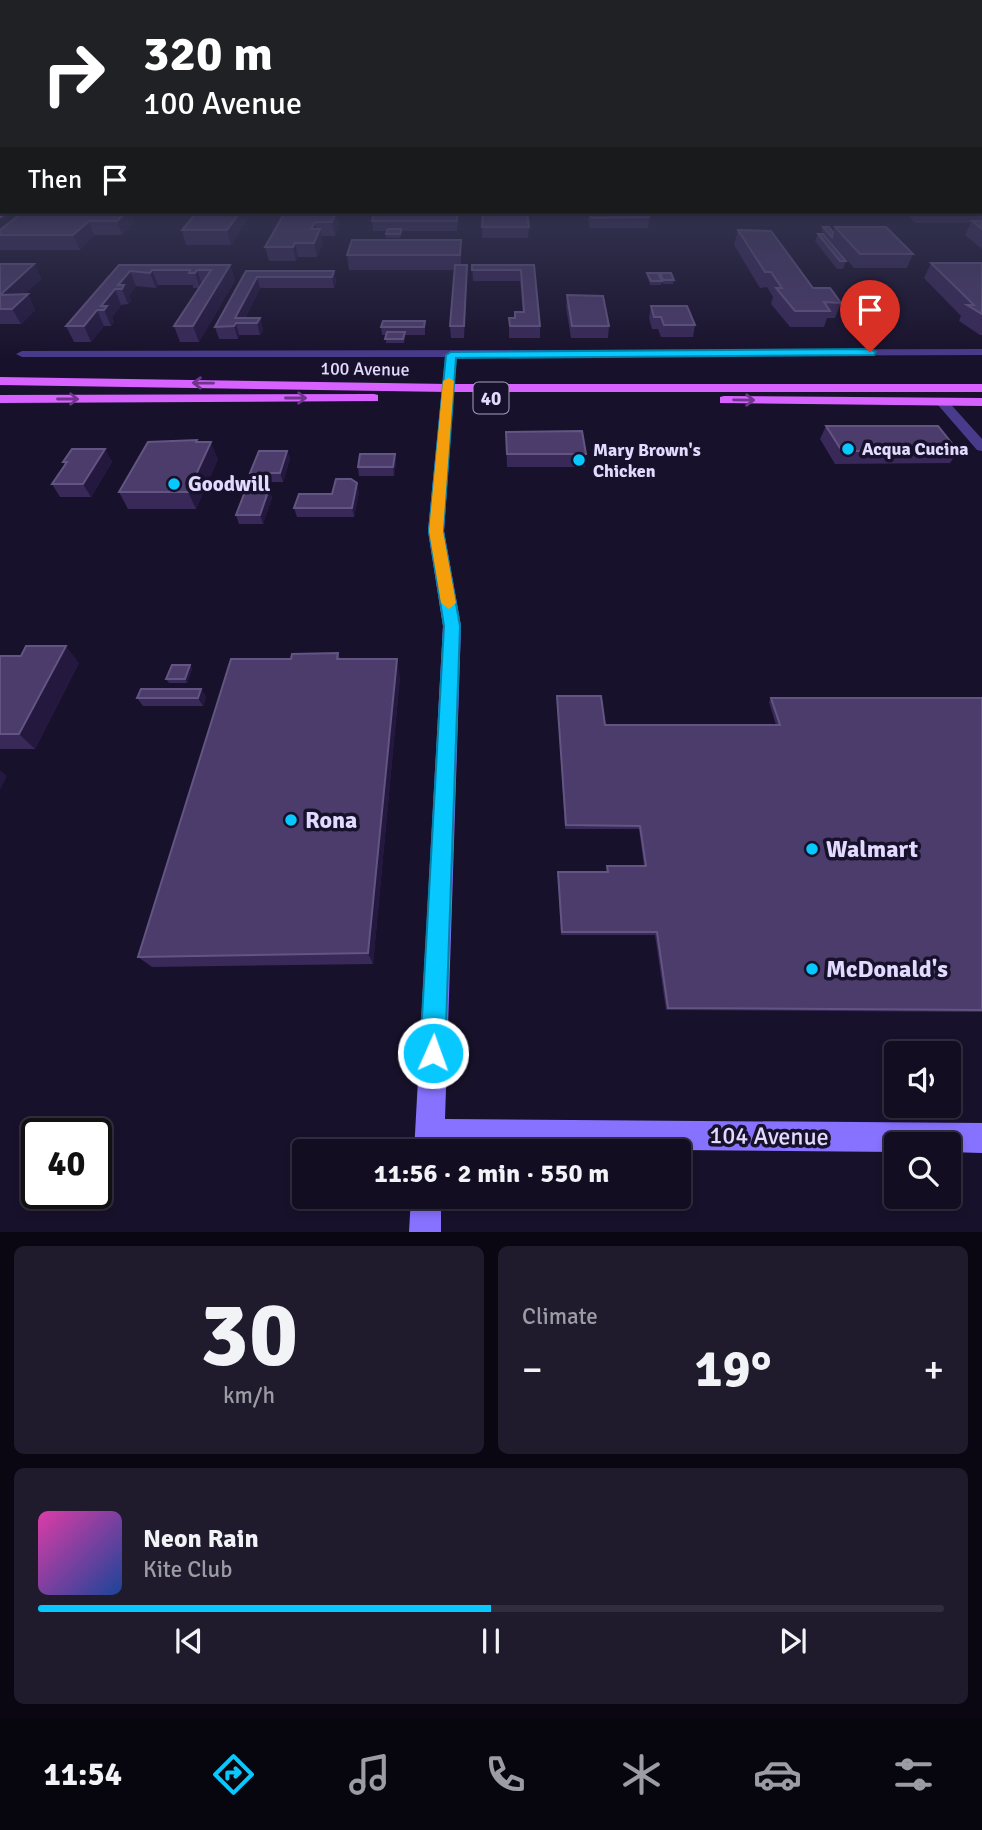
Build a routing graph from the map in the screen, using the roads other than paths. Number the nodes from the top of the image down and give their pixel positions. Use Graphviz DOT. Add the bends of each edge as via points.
graph roads {
  1 [pos="982,352"];
  2 [pos="22,354"];
  3 [pos="451,355"];
  4 [pos="0,384"];
  5 [pos="982,388"];
  6 [pos="448,393"];
  7 [pos="0,399"];
  8 [pos="942,402"];
  9 [pos="982,402"];
  10 [pos="982,446"];
  11 [pos="982,1138"];
  12 [pos="429,1139"];
  13 [pos="691,1140"];
  14 [pos="426,1209"];
  15 [pos="425,1231"];
  1 -- 3 [label="street, 100 Avenue"];
  2 -- 3 [label="street, 100 Avenue"];
  3 -- 6 [label="street"];
  6 -- 4 [label="main road, 100 Avenue / 40, one-way" via="122,381"];
  5 -- 6 [label="main road, 100 Avenue / 40"];
  7 -- 6 [label="main road, 100 Avenue / 40, one-way"];
  6 -- 8 [label="main road, 100 Avenue / 40, one-way"];
  6 -- 12 [label="street" via="436,531 452,626"];
  8 -- 9 [label="main road, 100 Avenue / 40"];
  8 -- 10 [label="street"];
  11 -- 13 [label="street, 104 Avenue"];
  14 -- 15 [label="street"];
}
